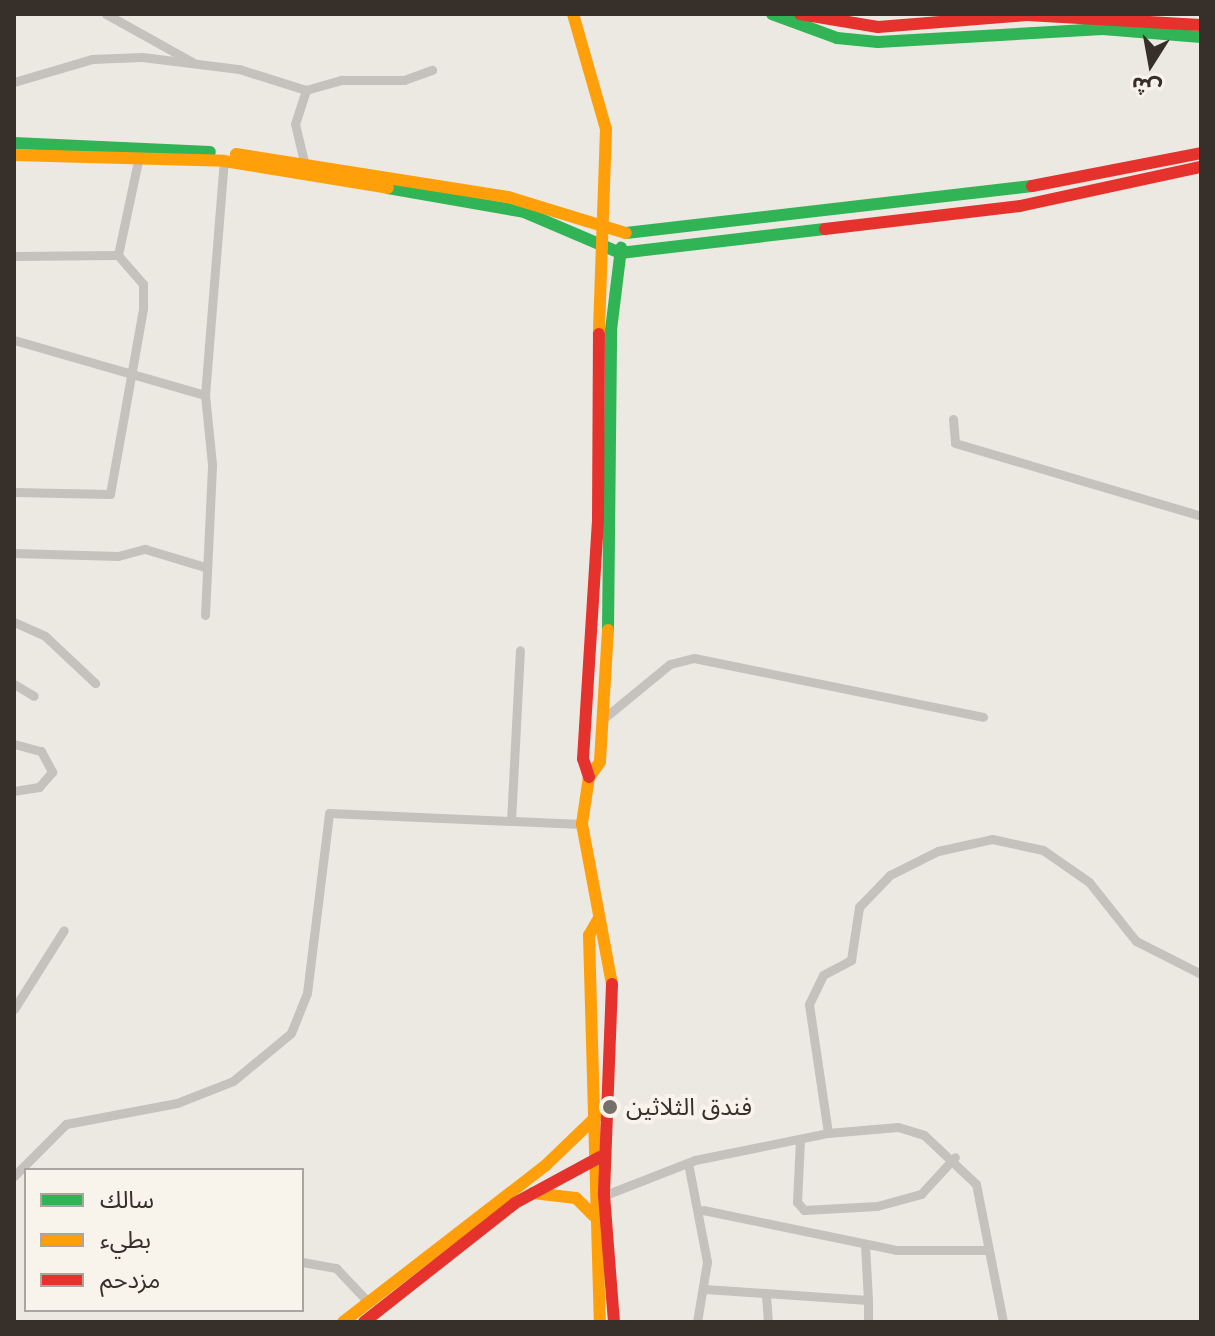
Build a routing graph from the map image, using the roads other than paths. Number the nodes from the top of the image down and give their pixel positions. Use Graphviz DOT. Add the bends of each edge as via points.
graph roads {
  1 [pos="573,14"];
  2 [pos="772,14"];
  3 [pos="800,14"];
  4 [pos="112,15"];
  5 [pos="1201,25"];
  6 [pos="1201,37"];
  7 [pos="197,64"];
  8 [pos="432,70"];
  9 [pos="14,82"];
  10 [pos="306,90"];
  11 [pos="14,143"];
  12 [pos="1201,153"];
  13 [pos="14,155"];
  14 [pos="139,156"];
  15 [pos="224,161"];
  16 [pos="1201,167"];
  17 [pos="305,168"];
  18 [pos="602,227"];
  19 [pos="625,233"];
  20 [pos="599,250"];
  21 [pos="620,253"];
  22 [pos="118,255"];
  23 [pos="14,256"];
  24 [pos="14,340"];
  25 [pos="126,374"];
  26 [pos="205,395"];
  27 [pos="953,419"];
  28 [pos="14,492"];
  29 [pos="1201,516"];
  30 [pos="17,550"];
  31 [pos="205,567"];
  32 [pos="205,615"];
  33 [pos="14,622"];
  34 [pos="520,650"];
  35 [pos="95,683"];
  36 [pos="14,684"];
  37 [pos="34,696"];
  38 [pos="983,717"];
  39 [pos="603,719"];
  40 [pos="14,744"];
  41 [pos="589,777"];
  42 [pos="14,791"];
  43 [pos="511,821"];
  44 [pos="582,824"];
  45 [pos="599,918"];
  46 [pos="64,930"];
  47 [pos="1201,974"];
  48 [pos="14,1009"];
  49 [pos="607,1108"];
  50 [pos="594,1118"];
  51 [pos="828,1133"];
  52 [pos="800,1139"];
  53 [pos="600,1157"];
  54 [pos="955,1157"];
  55 [pos="688,1163"];
  56 [pos="14,1176"];
  57 [pos="530,1193"];
  58 [pos="598,1198"];
  59 [pos="703,1210"];
  60 [pos="595,1218"];
  61 [pos="865,1245"];
  62 [pos="988,1250"];
  63 [pos="304,1262"];
  64 [pos="705,1289"];
  65 [pos="766,1295"];
  66 [pos="868,1300"];
  67 [pos="368,1302"];
  68 [pos="380,1316"];
  69 [pos="343,1322"];
  70 [pos="364,1322"];
  71 [pos="600,1322"];
  72 [pos="614,1322"];
  73 [pos="697,1322"];
  74 [pos="768,1322"];
  75 [pos="868,1322"];
  76 [pos="1003,1322"];
  1 -- 18 [label="street" via="606,129"];
  2 -- 6 [label="street" via="837,38 878,42 1088,29"];
  3 -- 5 [label="street" via="878,27 1027,15"];
  4 -- 7 [label="street"];
  7 -- 9 [label="street" via="92,59"];
  7 -- 10 [label="street" via="276,77"];
  8 -- 10 [label="street"];
  10 -- 17 [label="street" via="295,124"];
  11 -- 17 [label="street"];
  12 -- 19 [label="street" via="987,195"];
  13 -- 14 [label="street"];
  14 -- 15 [label="street"];
  14 -- 22 [label="street"];
  15 -- 17 [label="street"];
  15 -- 26 [label="street"];
  16 -- 21 [label="street" via="1020,206"];
  17 -- 18 [label="street" via="534,203"];
  17 -- 20 [label="street" via="524,212"];
  18 -- 19 [label="street"];
  18 -- 20 [label="street"];
  19 -- 21 [label="street"];
  20 -- 21 [label="street"];
  20 -- 41 [label="street" via="598,519 583,759"];
  21 -- 39 [label="street" via="611,330 613,499"];
  22 -- 23 [label="street"];
  22 -- 25 [label="street" via="143,284"];
  24 -- 25 [label="street"];
  25 -- 26 [label="street"];
  25 -- 28 [label="street" via="110,494"];
  26 -- 31 [label="street" via="212,464"];
  27 -- 29 [label="street" via="955,443"];
  30 -- 31 [label="street" via="118,556 145,549"];
  31 -- 32 [label="street"];
  33 -- 35 [label="street" via="45,636"];
  34 -- 43 [label="street"];
  36 -- 37 [label="street"];
  38 -- 39 [label="street" via="694,658 670,664"];
  39 -- 41 [label="street" via="600,762"];
  40 -- 42 [label="street" via="41,751 52,772 39,787"];
  41 -- 44 [label="street"];
  43 -- 44 [label="street"];
  43 -- 56 [label="street" via="329,813 307,993 291,1033 233,1081 177,1103 66,1124"];
  44 -- 45 [label="street"];
  45 -- 49 [label="street" via="613,991"];
  45 -- 50 [label="street" via="589,935"];
  46 -- 48 [label="street"];
  47 -- 51 [label="street" via="1136,941 1089,882 1043,850 992,839 938,851 890,875 859,907 851,960 823,975 809,1004"];
  49 -- 50 [label="street"];
  49 -- 53 [label="street"];
  50 -- 53 [label="street"];
  50 -- 67 [label="street" via="546,1165"];
  51 -- 52 [label="street"];
  51 -- 54 [label="street" via="898,1127 924,1135"];
  52 -- 54 [label="street" via="797,1202 804,1210 877,1206 921,1194"];
  52 -- 55 [label="street"];
  53 -- 57 [label="street"];
  53 -- 58 [label="street"];
  54 -- 62 [label="street" via="976,1184"];
  55 -- 58 [label="street"];
  55 -- 59 [label="street"];
  57 -- 60 [label="street" via="576,1198"];
  57 -- 68 [label="street"];
  58 -- 60 [label="street"];
  58 -- 72 [label="street"];
  59 -- 61 [label="street"];
  59 -- 64 [label="street"];
  60 -- 71 [label="street"];
  61 -- 62 [label="street" via="940,1254"];
  61 -- 66 [label="street"];
  62 -- 76 [label="street"];
  63 -- 67 [label="street" via="336,1268"];
  64 -- 65 [label="street"];
  64 -- 73 [label="street"];
  65 -- 66 [label="street"];
  65 -- 74 [label="street"];
  66 -- 75 [label="street"];
  67 -- 69 [label="street"];
  68 -- 70 [label="street"];
}
